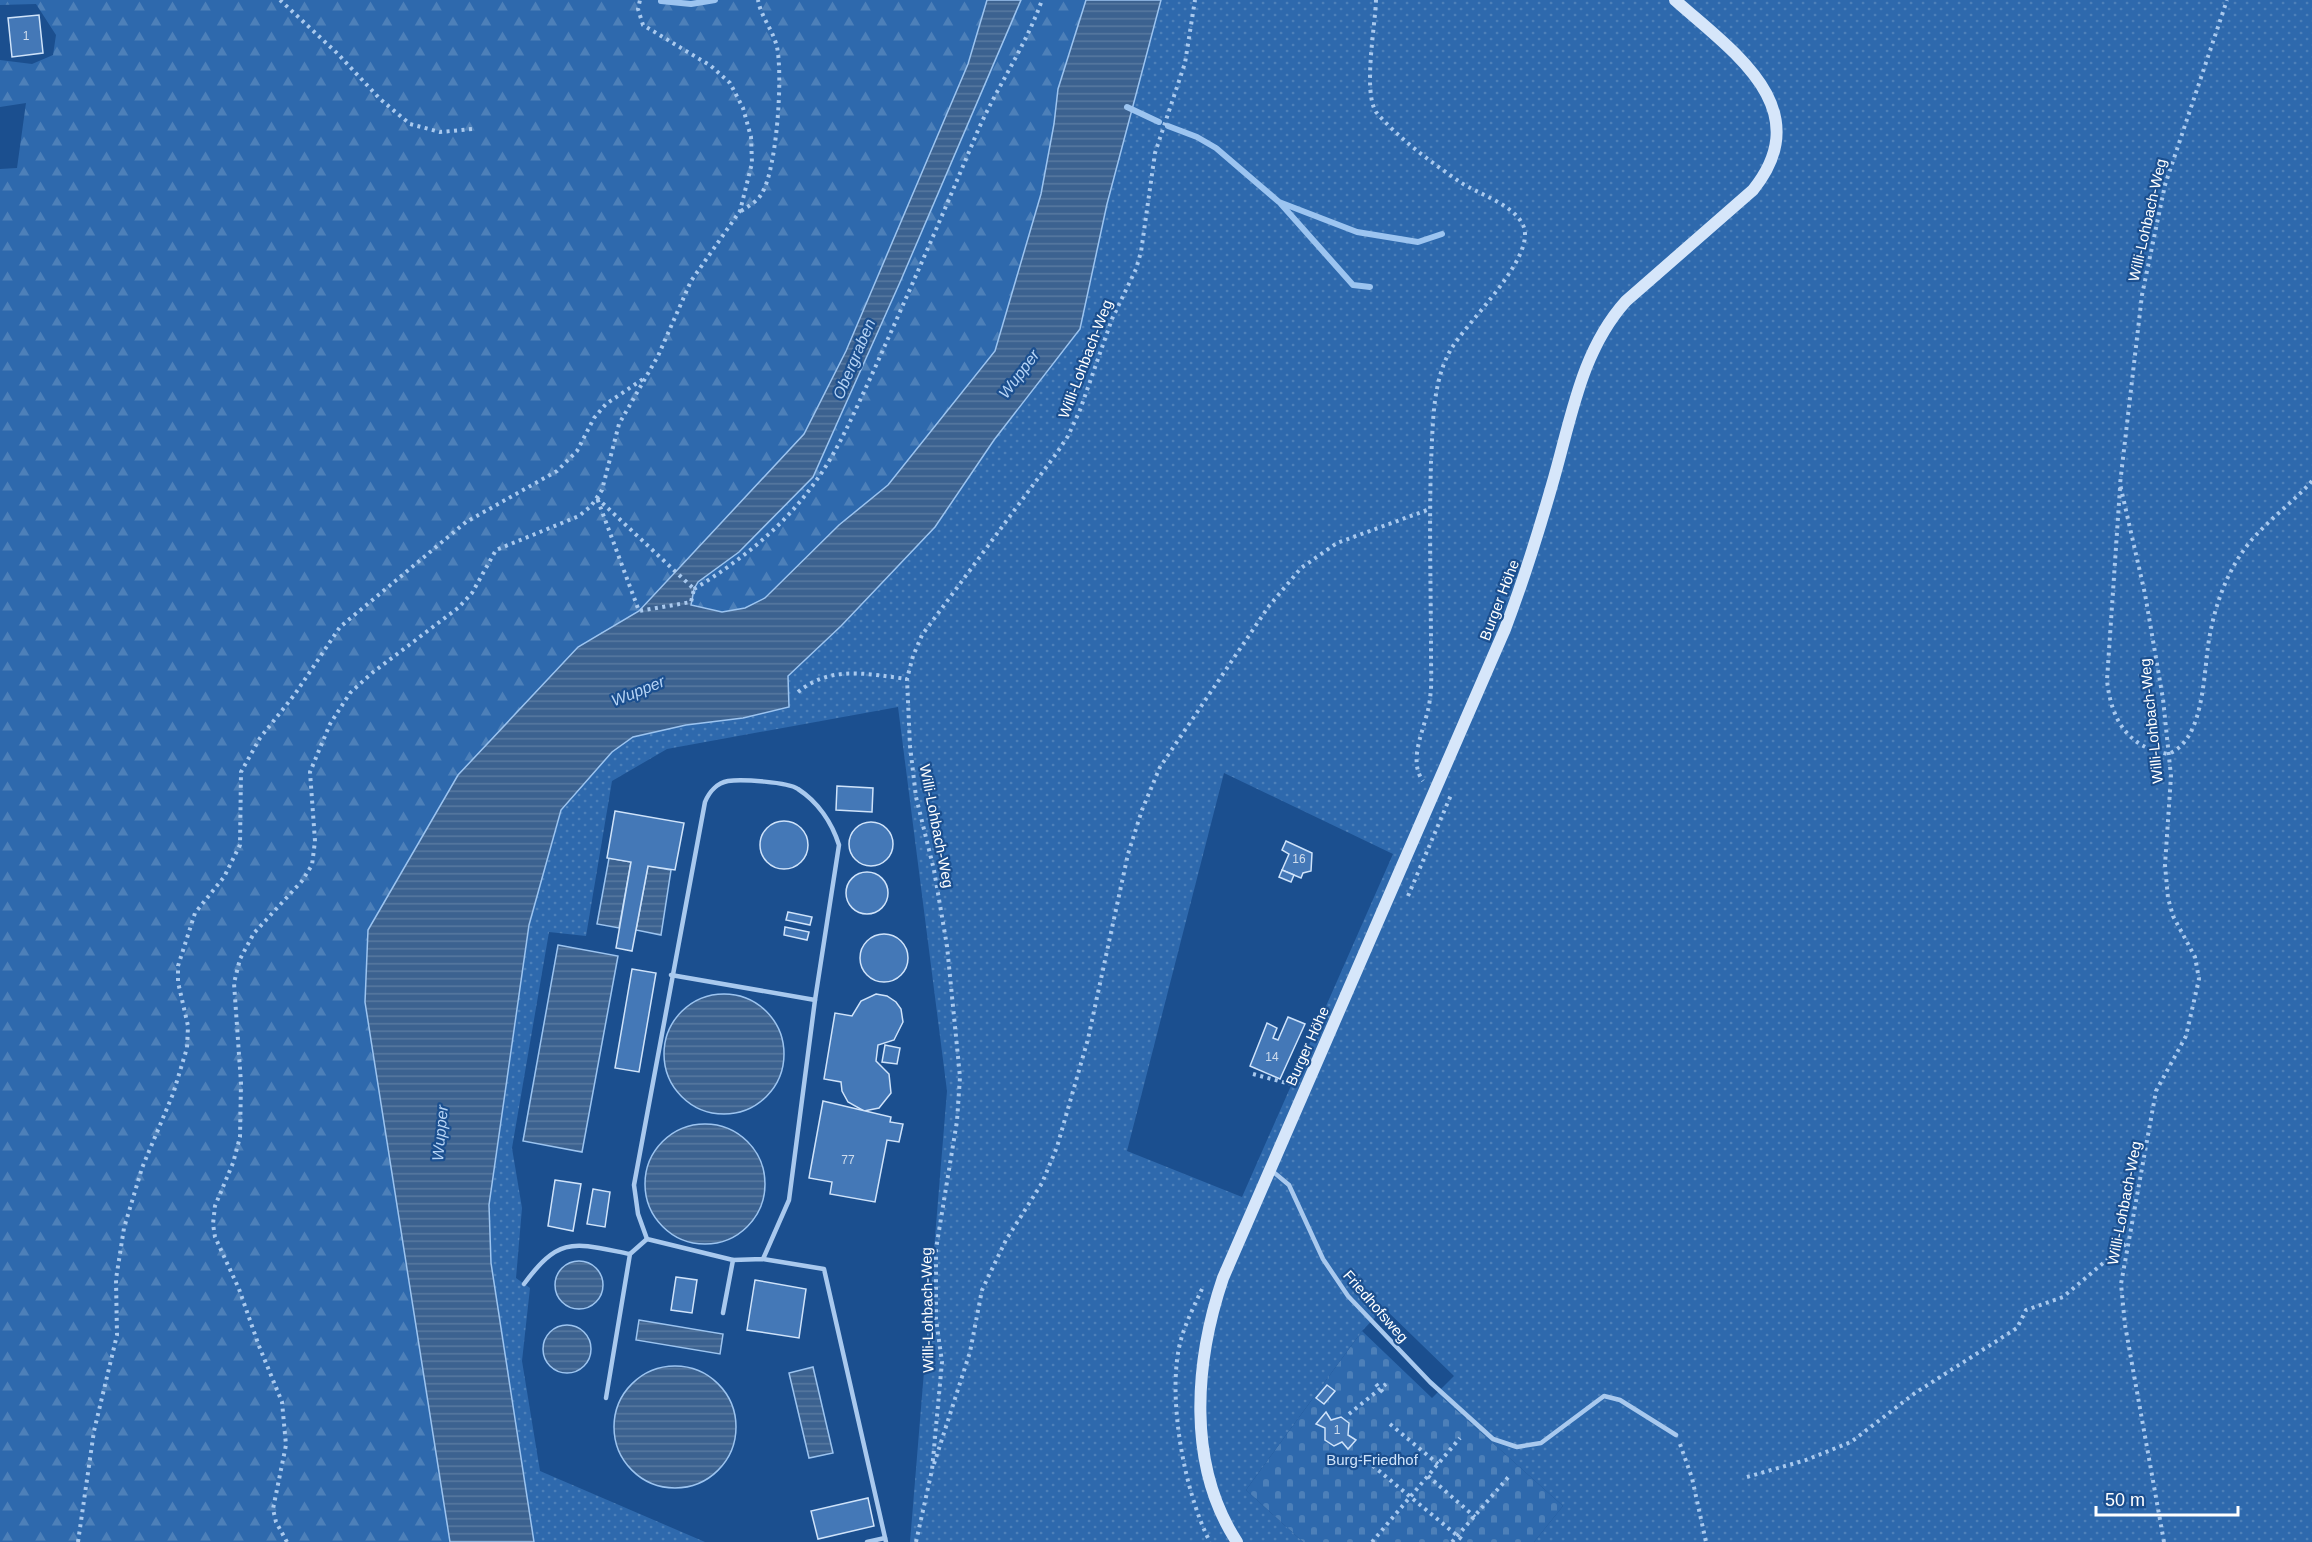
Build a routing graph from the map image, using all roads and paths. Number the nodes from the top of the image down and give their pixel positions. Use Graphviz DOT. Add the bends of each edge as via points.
graph roads {
  1 [pos="280,0"];
  2 [pos="640,0"];
  3 [pos="758,0"];
  4 [pos="1042,0"];
  5 [pos="1195,0"];
  6 [pos="1376,0"];
  7 [pos="1675,0"];
  8 [pos="2227,0"];
  9 [pos="473,129"];
  10 [pos="740,212"];
  11 [pos="646,377"];
  12 [pos="2312,481"];
  13 [pos="2120,484"];
  14 [pos="597,498"];
  15 [pos="1430,509"];
  16 [pos="694,589"];
  17 [pos="907,679"];
  18 [pos="798,692"];
  19 [pos="2168,754"];
  20 [pos="1455,786"];
  21 [pos="1437,789"];
  22 [pos="1403,907"];
  23 [pos="671,975"];
  24 [pos="815,1000"];
  25 [pos="1253,1074"];
  26 [pos="1290,1084"];
  27 [pos="1268,1168"];
  28 [pos="647,1239"];
  29 [pos="2127,1243"];
  30 [pos="630,1254"];
  31 [pos="763,1259"];
  32 [pos="733,1260"];
  33 [pos="524,1284"];
  34 [pos="723,1313"];
  35 [pos="1376,1384"];
  36 [pos="1386,1384"];
  37 [pos="1380,1389"];
  38 [pos="1385,1395"];
  39 [pos="606,1398"];
  40 [pos="1349,1414"];
  41 [pos="1390,1424"];
  42 [pos="1676,1435"];
  43 [pos="1460,1438"];
  44 [pos="1361,1456"];
  45 [pos="1438,1464"];
  46 [pos="932,1470"];
  47 [pos="1510,1474"];
  48 [pos="1428,1476"];
  49 [pos="1747,1477"];
  50 [pos="1411,1496"];
  51 [pos="1475,1517"];
  52 [pos="1458,1536"];
  53 [pos="886,1540"];
  54 [pos="78,1542"];
  55 [pos="287,1542"];
  56 [pos="867,1542"];
  57 [pos="916,1542"];
  58 [pos="1237,1542"];
  59 [pos="1372,1542"];
  60 [pos="1452,1542"];
  61 [pos="1465,1542"];
  62 [pos="1707,1542"];
  63 [pos="2164,1542"];
  1 -- 9 [label="path" via="410,124 440,132"];
  2 -- 10 [label="path" via="638,9 643,25 711,66 737,95 752,150"];
  3 -- 10 [label="path" via="760,14 776,44 779,93 769,178 762,195"];
  4 -- 16 [label="path" via="1024,45 985,115 842,440 814,485 779,525 733,565"];
  5 -- 17 [label="path, Willi-Lohbach-Weg" via="1185,63 1155,153 1141,252 1080,410 1056,454 922,635"];
  6 -- 15 [label="path" via="1370,104 1430,160 1511,212 1523,223 1525,233 1523,248 1511,270 1450,350 1442,370 1433,418"];
  7 -- 21 [label="main road, Burger Höhe" via="1743,62 1764,88 1776,117 1773,154 1766,172 1744,199 1626,300 1599,336 1582,379 1521,587"];
  8 -- 13 [label="path, Willi-Lohbach-Weg" via="2165,184 2142,295"];
  10 -- 11 [label="path" via="691,281"];
  11 -- 14 [label="path" via="619,424"];
  11 -- 54 [label="path" via="600,411 569,461 542,482 466,522 340,627 244,765 240,845 224,877 195,913 178,966 178,982 187,1012 187,1048 124,1228 116,1279 117,1335 94,1431"];
  12 -- 19 [label="path" via="2242,552 2217,606 2193,729 2180,748"];
  13 -- 19 [label="path, Willi-Lohbach-Weg" via="2158,661"];
  13 -- 19 [label="path" via="2107,680 2109,701 2127,735 2145,748"];
  14 -- 16 [label="path"];
  14 -- 16 [label="path" via="639,611 691,602"];
  14 -- 55 [label="path" via="579,516 496,550 472,593 458,608 350,693 330,724 310,772 315,841 312,865 254,933 240,959 234,983 241,1083 240,1137 215,1206 213,1224 282,1402 286,1445 273,1509"];
  15 -- 21 [label="path" via="1430,699 1417,772 1422,781"];
  15 -- 46 [label="path" via="1337,543 1301,568 1269,606 1160,767 1128,854 1088,1040 1057,1147 1042,1183 1006,1240 982,1290 970,1352"];
  17 -- 18 [label="path" via="846,672 819,677"];
  17 -- 46 [label="path, Willi-Lohbach-Weg" via="913,772 938,887 960,1077 957,1121 936,1249 936,1319 942,1362"];
  19 -- 29 [label="path, Willi-Lohbach-Weg" via="2168,898 2195,957 2199,979 2186,1036 2156,1091"];
  20 -- 22 [label="path"];
  21 -- 27 [label="main road, Burger Höhe"];
  23 -- 24 [label="lane"];
  23 -- 24 [label="lane" via="709,793 729,781 790,784 822,811 839,845"];
  23 -- 28 [label="lane" via="634,1185"];
  24 -- 31 [label="lane" via="789,1200"];
  25 -- 26 [label="path"];
  27 -- 42 [label="lane, Friedhofsweg" via="1289,1185 1323,1259 1340,1286 1439,1391 1493,1438 1517,1448 1533,1446 1604,1396 1620,1400"];
  27 -- 58 [label="main road, Burger Höhe" via="1223,1278 1203,1350 1202,1430 1211,1483"];
  28 -- 30 [label="lane"];
  28 -- 32 [label="lane"];
  29 -- 49 [label="path" via="2063,1297 2026,1310 2017,1328 1915,1393 1851,1442"];
  29 -- 63 [label="path, Willi-Lohbach-Weg" via="2121,1284 2125,1325"];
  30 -- 33 [label="lane" via="562,1247 545,1257"];
  30 -- 39 [label="lane"];
  31 -- 32 [label="lane"];
  31 -- 53 [label="lane" via="824,1269"];
  32 -- 34 [label="lane"];
  35 -- 37 [label="path"];
  36 -- 37 [label="path"];
  37 -- 38 [label="path"];
  37 -- 40 [label="path"];
  41 -- 45 [label="path"];
  42 -- 62 [label="path" via="1692,1478"];
  43 -- 45 [label="path"];
  44 -- 50 [label="path"];
  45 -- 48 [label="path"];
  46 -- 57 [label="path, Willi-Lohbach-Weg"];
  47 -- 51 [label="path"];
  48 -- 50 [label="path"];
  48 -- 51 [label="path"];
  50 -- 52 [label="path"];
  50 -- 59 [label="path"];
  51 -- 52 [label="path"];
  52 -- 60 [label="path"];
  52 -- 61 [label="path"];
  53 -- 56 [label="lane"];
}
